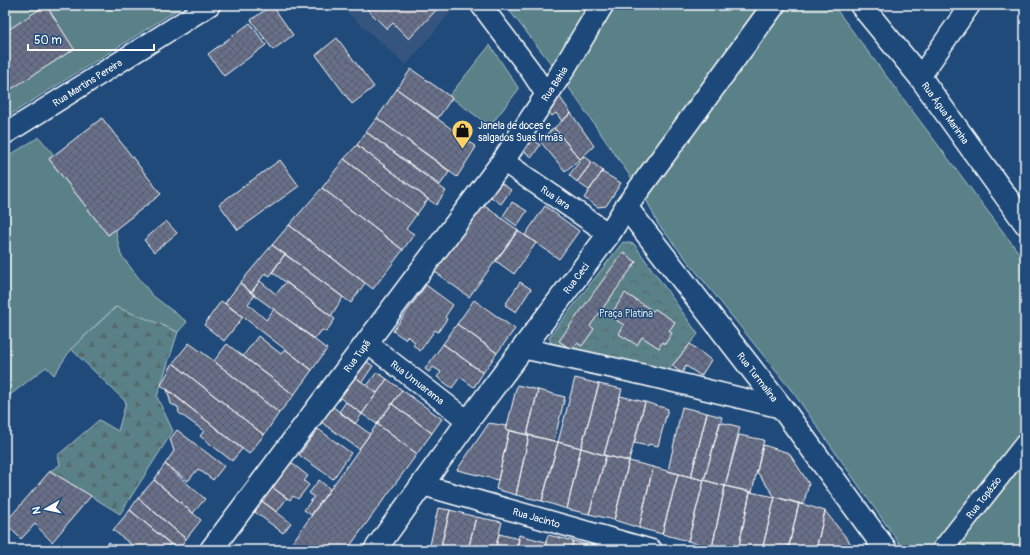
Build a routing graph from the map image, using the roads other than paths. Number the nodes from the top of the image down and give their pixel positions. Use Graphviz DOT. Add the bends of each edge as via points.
graph roads {
  1 [pos="210,5"];
  2 [pos="481,5"];
  3 [pos="602,5"];
  4 [pos="774,5"];
  5 [pos="861,5"];
  6 [pos="970,5"];
  7 [pos="920,77"];
  8 [pos="547,96"];
  9 [pos="5,134"];
  10 [pos="503,160"];
  11 [pos="626,207"];
  12 [pos="1022,211"];
  13 [pos="609,234"];
  14 [pos="367,343"];
  15 [pos="522,348"];
  16 [pos="782,408"];
  17 [pos="468,421"];
  18 [pos="1025,444"];
  19 [pos="422,485"];
  20 [pos="211,550"];
  21 [pos="375,550"];
  22 [pos="652,550"];
  23 [pos="886,550"];
  24 [pos="942,550"];
  1 -- 9 [label="street, Rua Martins Pereira"];
  2 -- 8 [label="street"];
  3 -- 8 [label="main road, Rua Bahia"];
  4 -- 11 [label="main road, Rua Ceci"];
  5 -- 7 [label="main road, Rua Água Marinha"];
  6 -- 7 [label="street"];
  7 -- 12 [label="main road, Rua Água Marinha"];
  8 -- 10 [label="main road, Rua Bahia"];
  10 -- 13 [label="street, Rua Iara"];
  10 -- 14 [label="main road, Rua Tupã"];
  11 -- 13 [label="main road, Rua Ceci"];
  11 -- 16 [label="main road, Rua Turmalina"];
  13 -- 15 [label="main road, Rua Ceci"];
  14 -- 17 [label="street, Rua Umuarama"];
  14 -- 20 [label="main road, Rua Tupã"];
  15 -- 16 [label="street" via="645,374"];
  15 -- 17 [label="main road, Rua Ceci"];
  16 -- 23 [label="main road, Rua Turmalina"];
  17 -- 19 [label="main road, Rua Ceci"];
  18 -- 24 [label="street, Rua Topázio"];
  19 -- 21 [label="main road, Rua Ceci"];
  19 -- 22 [label="street, Rua Jacinto"];
}
